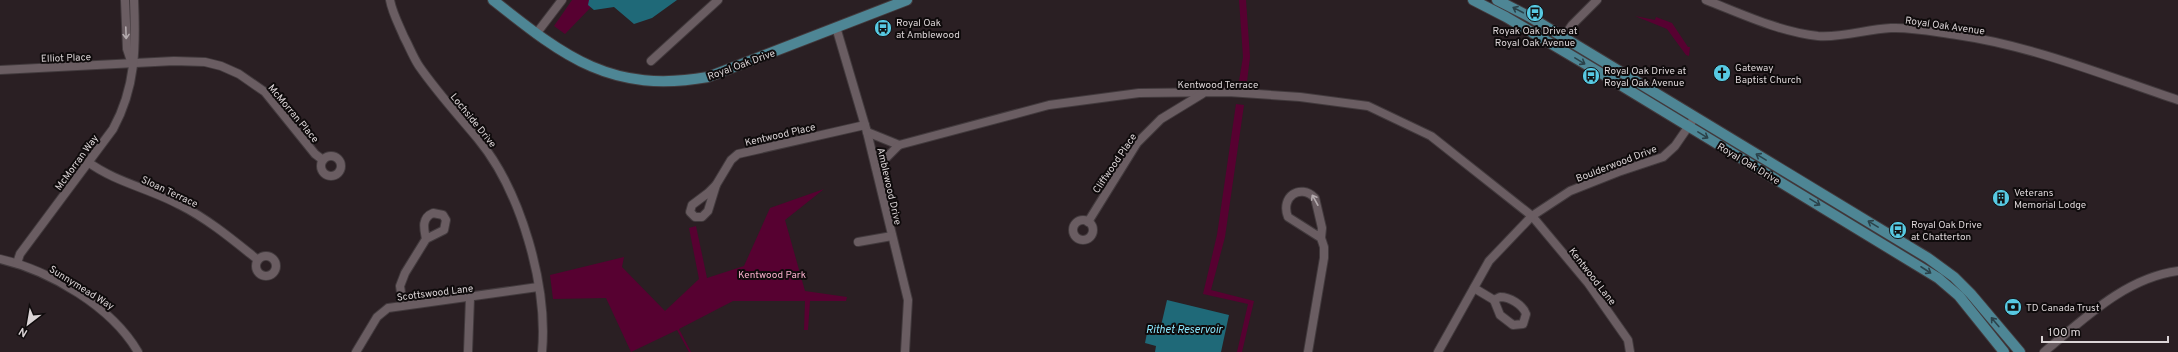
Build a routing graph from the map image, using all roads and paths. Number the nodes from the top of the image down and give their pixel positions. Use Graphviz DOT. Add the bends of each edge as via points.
graph roads {
  1 [pos="125,0"];
  2 [pos="134,0"];
  3 [pos="390,0"];
  4 [pos="493,0"];
  5 [pos="562,0"];
  6 [pos="718,0"];
  7 [pos="907,0"];
  8 [pos="1473,0"];
  9 [pos="1497,0"];
  10 [pos="1597,0"];
  11 [pos="1706,0"];
  12 [pos="836,27"];
  13 [pos="536,34"];
  14 [pos="1564,37"];
  15 [pos="1557,47"];
  16 [pos="651,61"];
  17 [pos="133,64"];
  18 [pos="0,70"];
  19 [pos="1204,94"];
  20 [pos="2178,100"];
  21 [pos="1694,116"];
  22 [pos="1688,126"];
  23 [pos="866,129"];
  24 [pos="899,145"];
  25 [pos="323,160"];
  26 [pos="88,162"];
  27 [pos="876,168"];
  28 [pos="716,185"];
  29 [pos="1532,216"];
  30 [pos="1088,222"];
  31 [pos="892,236"];
  32 [pos="1321,238"];
  33 [pos="426,239"];
  34 [pos="858,242"];
  35 [pos="0,259"];
  36 [pos="258,260"];
  37 [pos="17,263"];
  38 [pos="2178,271"];
  39 [pos="538,287"];
  40 [pos="1474,288"];
  41 [pos="470,298"];
  42 [pos="1494,300"];
  43 [pos="403,305"];
  44 [pos="138,352"];
  45 [pos="356,352"];
  46 [pos="468,352"];
  47 [pos="542,352"];
  48 [pos="905,352"];
  49 [pos="1308,352"];
  50 [pos="1438,352"];
  51 [pos="1630,352"];
  52 [pos="2004,352"];
  53 [pos="2020,352"];
  54 [pos="2044,352"];
  1 -- 17 [label="street, McMorran Way, one-way" via="127,48"];
  2 -- 17 [label="street, McMorran Way" via="136,48"];
  3 -- 39 [label="street, Lochside Drive" via="418,65 447,104 480,140 508,185 528,234"];
  4 -- 13 [label="main road, Royal Oak Drive"];
  5 -- 13 [label="street"];
  6 -- 16 [label="street"];
  7 -- 12 [label="main road, Royal Oak Drive"];
  8 -- 15 [label="main road, Royal Oak Drive"];
  14 -- 9 [label="main road, Royal Oak Drive, one-way"];
  10 -- 14 [label="street" via="1572,25"];
  11 -- 20 [label="street, Royal Oak Avenue" via="1780,28 1807,34 1834,36 1901,28 1983,40 2045,56"];
  12 -- 13 [label="main road, Royal Oak Drive" via="734,68 682,82 651,82 599,71 574,59"];
  12 -- 23 [label="street, Amblewood Drive"];
  14 -- 15 [label="street"];
  14 -- 21 [label="main road, Royal Oak Drive"];
  15 -- 22 [label="main road, Royal Oak Drive, one-way"];
  17 -- 18 [label="street, Elliot Place"];
  17 -- 25 [label="street, McMorran Place" via="205,62 239,74 265,92 315,154"];
  17 -- 26 [label="street, McMorran Way" via="130,86 120,116"];
  19 -- 24 [label="street, Kentwood Terrace" via="1139,94 1049,105"];
  19 -- 29 [label="street, Kentwood Terrace" via="1228,92 1300,97 1368,106 1430,136"];
  19 -- 30 [label="street, Cliffwood Place" via="1161,119 1137,143"];
  21 -- 22 [label="street, Boulderwood Drive"];
  53 -- 21 [label="main road, Royal Oak Drive, one-way" via="1972,294 1949,273"];
  22 -- 29 [label="street, Boulderwood Drive" via="1676,146 1663,157 1570,191"];
  22 -- 52 [label="main road, Royal Oak Drive, one-way" via="1938,278 1959,296"];
  23 -- 24 [label="street"];
  23 -- 27 [label="street, Amblewood Drive"];
  23 -- 28 [label="street, Kentwood Place" via="738,154 731,160"];
  24 -- 27 [label="street"];
  26 -- 36 [label="street, Sloan Terrace" via="99,170 165,197 197,214"];
  26 -- 37 [label="street, McMorran Way" via="20,254"];
  27 -- 31 [label="street, Amblewood Drive"];
  29 -- 40 [label="street, Boulderwood Drive" via="1489,261"];
  29 -- 51 [label="street, Kentwood Lane" via="1588,283 1628,340"];
  31 -- 34 [label="street"];
  31 -- 48 [label="street, Amblewood Drive" via="908,300"];
  32 -- 32 [label="street, one-way" via="1322,228 1315,198 1306,192 1295,192 1287,200 1288,217"];
  32 -- 49 [label="street" via="1324,248 1323,273"];
  33 -- 43 [label="street" via="400,286"];
  35 -- 37 [label="street, Sunnymead Way"];
  37 -- 44 [label="street, Sunnymead Way" via="50,278 102,310 118,324"];
  38 -- 54 [label="street" via="2151,276 2133,285 2091,314"];
  39 -- 41 [label="street, Scottswood Lane"];
  39 -- 47 [label="street, Lochside Drive" via="544,335"];
  40 -- 42 [label="street"];
  40 -- 50 [label="street, Boulderwood Drive"];
  41 -- 43 [label="street, Scottswood Lane"];
  41 -- 46 [label="street"];
  43 -- 45 [label="street, Scottswood Lane" via="388,308 378,317"];
}
